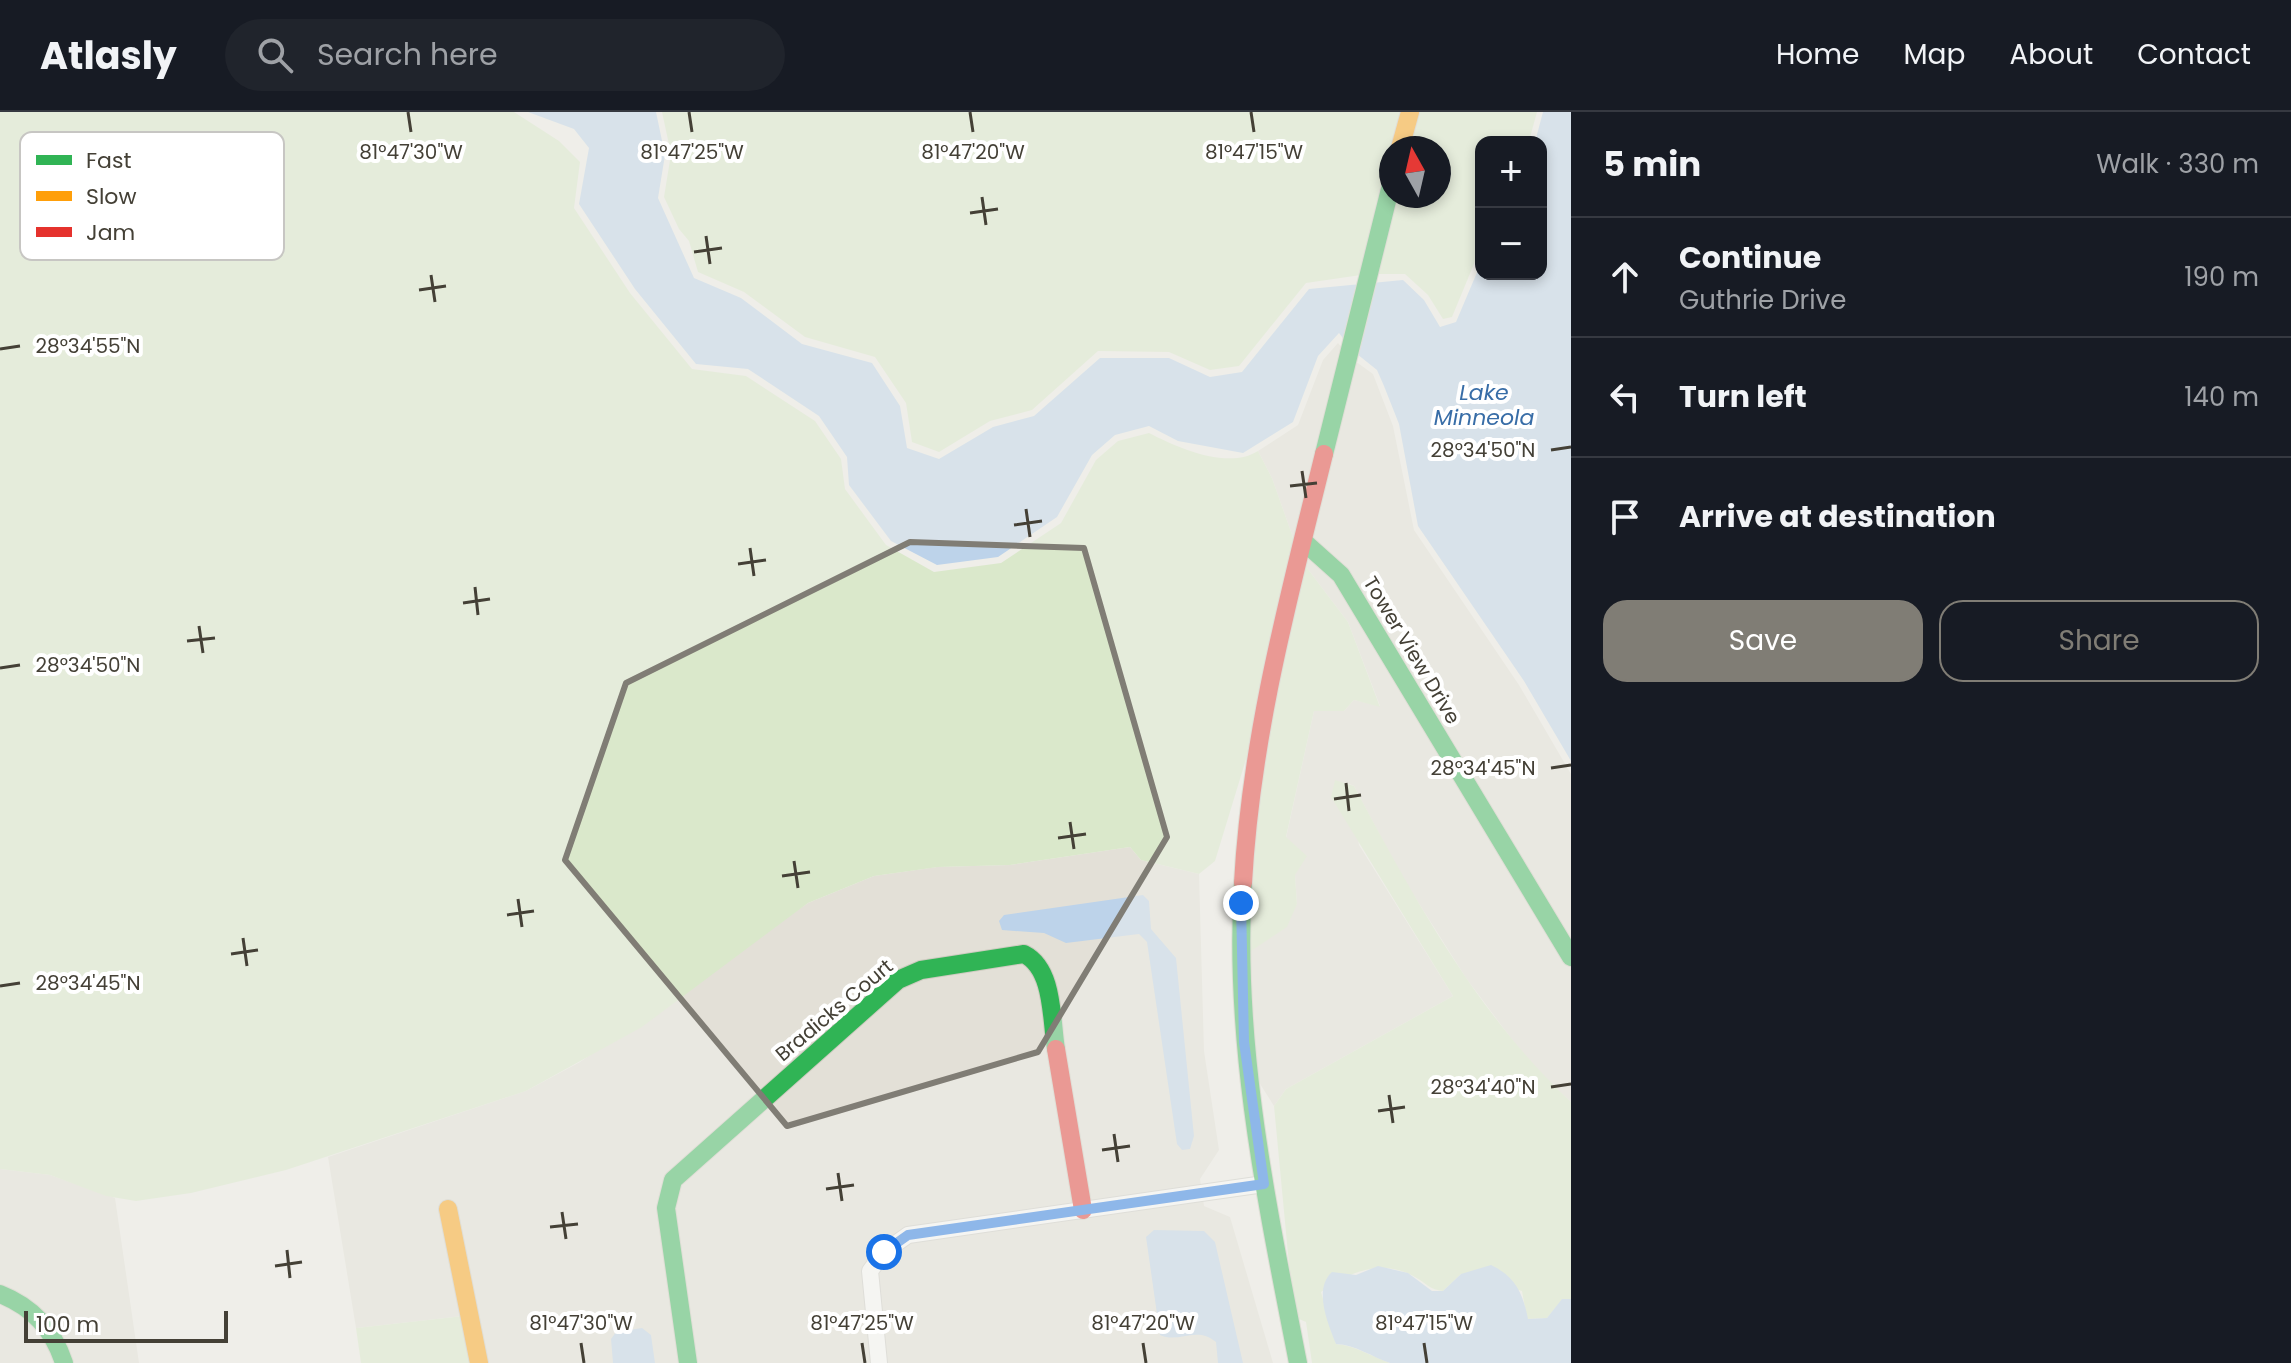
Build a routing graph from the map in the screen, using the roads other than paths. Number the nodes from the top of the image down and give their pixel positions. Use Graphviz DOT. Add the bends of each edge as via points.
graph roads {
  1 [pos="1410,112"];
  2 [pos="1403,136"];
  3 [pos="1385,208"];
  4 [pos="1303,541"];
  5 [pos="1571,957"];
  6 [pos="1264,1184"];
  7 [pos="448,1209"];
  8 [pos="1083,1210"];
  9 [pos="0,1294"];
  10 [pos="64,1363"];
  11 [pos="479,1363"];
  12 [pos="688,1363"];
  13 [pos="879,1363"];
  14 [pos="1298,1363"];
  1 -- 2 [label="street"];
  3 -- 4 [label="street"];
  4 -- 5 [label="street, Tower View Drive" via="1341,575"];
  4 -- 6 [label="street" via="1269,678 1245,841 1244,1042"];
  6 -- 8 [label="street"];
  6 -- 14 [label="street"];
  7 -- 11 [label="street"];
  8 -- 12 [label="street, Bradicks Court" via="1044,974 1036,960 1024,954 921,970 898,980 673,1180 666,1208"];
  8 -- 13 [label="street" via="908,1235 884,1252 870,1271"];
  9 -- 10 [label="street" via="39,1317"];
}
